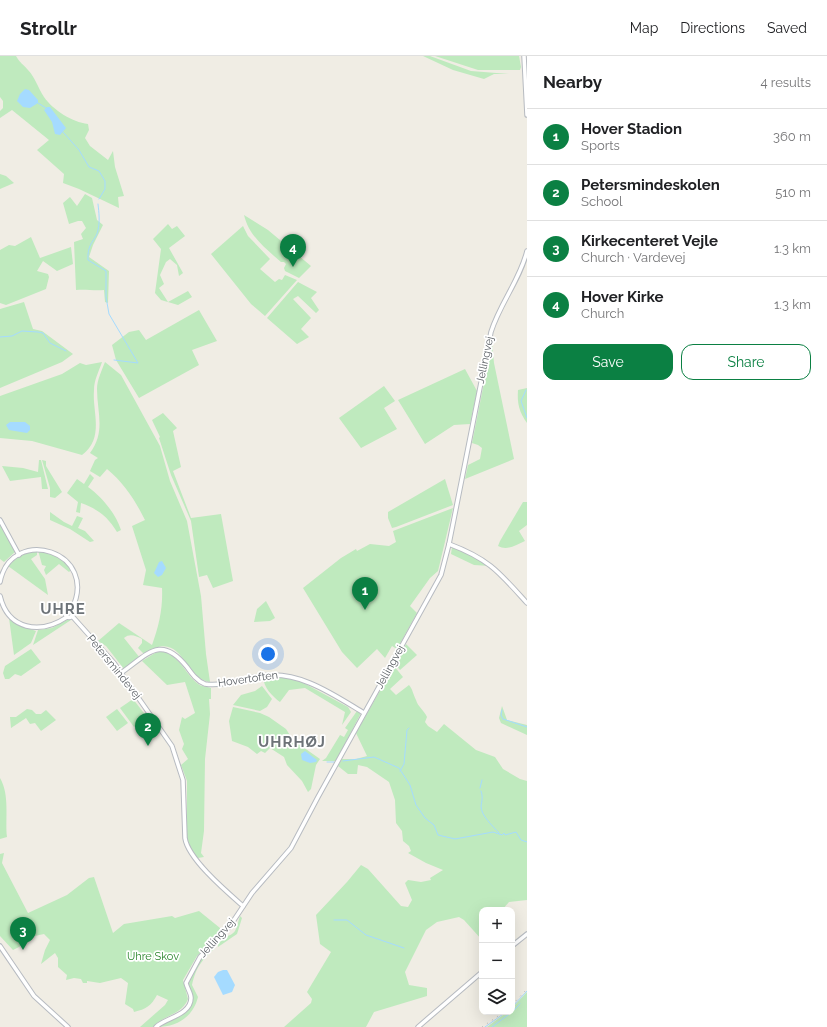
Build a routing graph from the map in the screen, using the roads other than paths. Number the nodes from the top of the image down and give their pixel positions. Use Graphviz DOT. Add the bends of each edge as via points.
graph roads {
  1 [pos="524,56"];
  2 [pos="527,115"];
  3 [pos="527,251"];
  4 [pos="0,520"];
  5 [pos="449,544"];
  6 [pos="19,555"];
  7 [pos="0,582"];
  8 [pos="0,596"];
  9 [pos="527,603"];
  10 [pos="71,611"];
  11 [pos="72,616"];
  12 [pos="67,617"];
  13 [pos="121,673"];
  14 [pos="364,713"];
  15 [pos="243,906"];
  16 [pos="527,934"];
  17 [pos="515,944"];
  18 [pos="0,946"];
  19 [pos="479,975"];
  20 [pos="68,1027"];
  21 [pos="156,1027"];
  22 [pos="418,1027"];
  1 -- 2 [label="street"];
  3 -- 5 [label="street, Jellingvej" via="522,271 497,315 491,332"];
  4 -- 6 [label="street"];
  5 -- 9 [label="street" via="489,563"];
  5 -- 14 [label="street, Jellingvej" via="441,575"];
  6 -- 7 [label="street" via="6,566"];
  6 -- 10 [label="street" via="31,550 46,550 66,560 78,583 77,596"];
  8 -- 12 [label="street" via="6,611 26,626 50,626"];
  10 -- 11 [label="street"];
  10 -- 12 [label="street" via="66,611"];
  11 -- 12 [label="street"];
  11 -- 13 [label="street, Petersmindevej"];
  13 -- 14 [label="street, Hovertoften" via="152,652 166,650 176,654 204,684 271,674 290,675"];
  13 -- 15 [label="street, Petersmindevej" via="163,732 178,760 184,787 185,838 188,849 213,879"];
  14 -- 15 [label="street, Jellingvej" via="292,848"];
  15 -- 21 [label="street, Jellingvej" via="230,926 195,963 186,983 189,1004"];
  16 -- 17 [label="street"];
  18 -- 20 [label="street" via="34,996"];
  19 -- 22 [label="street"];
}
